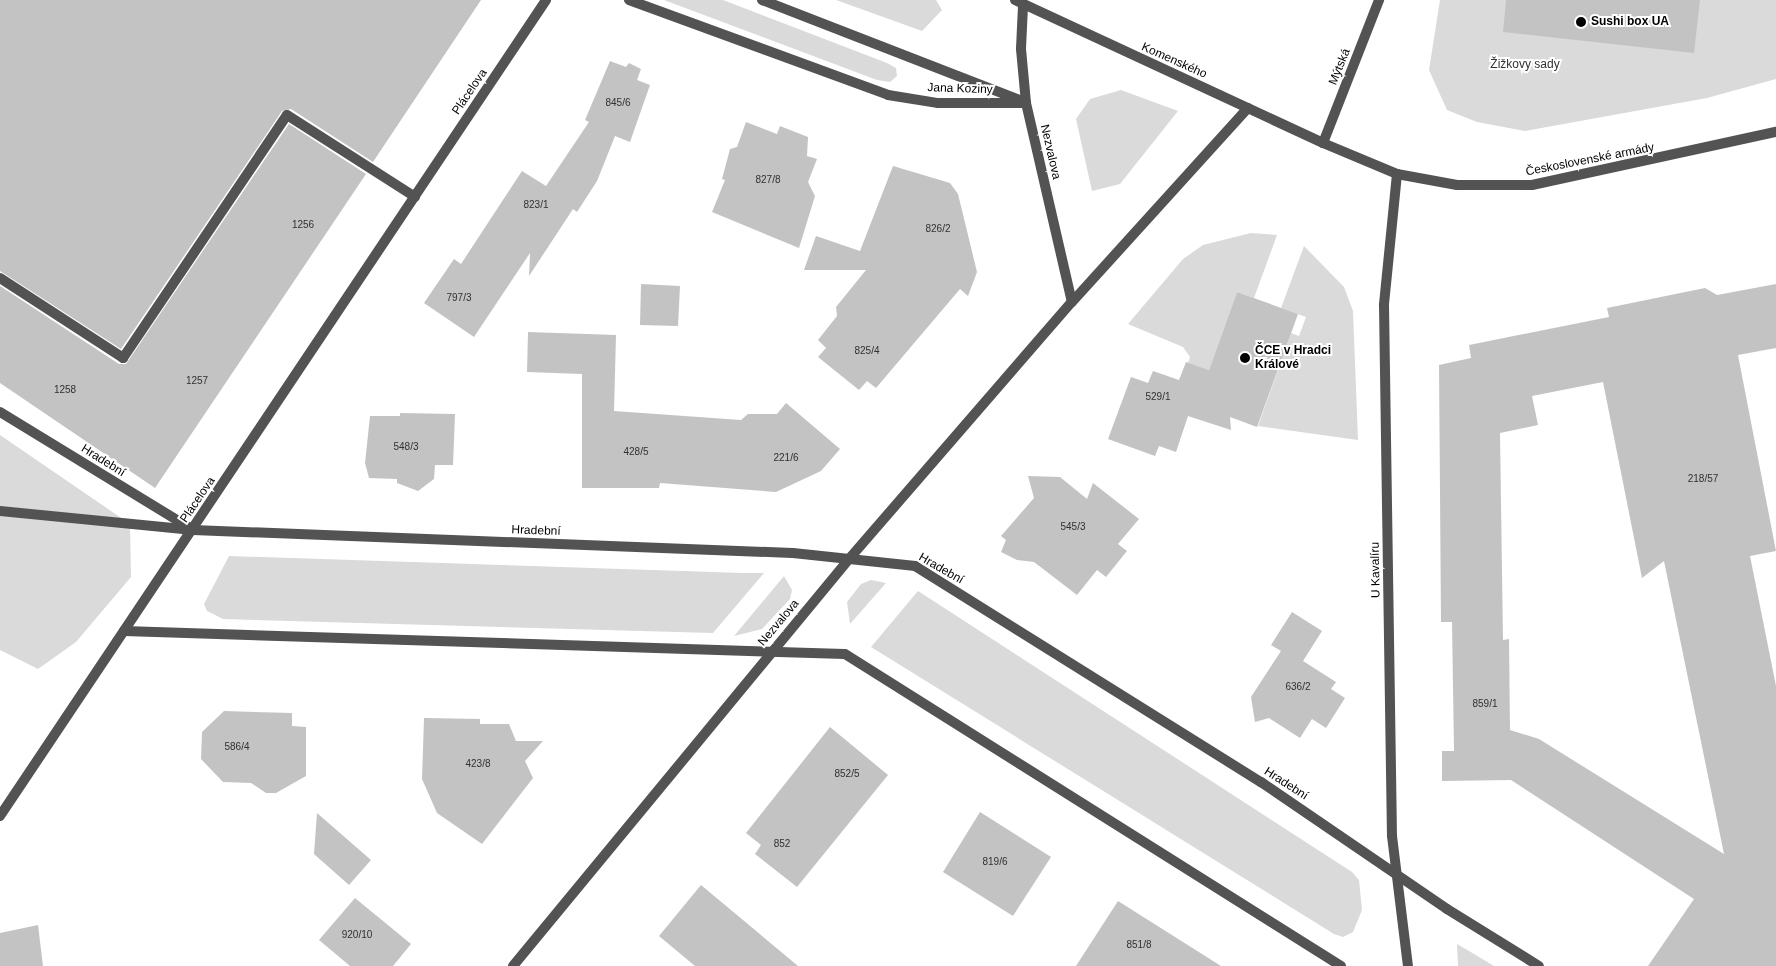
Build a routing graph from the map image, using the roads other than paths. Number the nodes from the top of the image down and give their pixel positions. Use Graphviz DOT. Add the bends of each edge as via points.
graph roads {
  1 [pos="546,0"];
  2 [pos="629,0"];
  3 [pos="762,0"];
  4 [pos="1379,0"];
  5 [pos="1019,3"];
  6 [pos="1026,103"];
  7 [pos="1248,108"];
  8 [pos="1776,132"];
  9 [pos="1323,143"];
  10 [pos="1397,174"];
  11 [pos="415,197"];
  12 [pos="0,278"];
  13 [pos="1072,302"];
  14 [pos="0,412"];
  15 [pos="0,512"];
  16 [pos="193,530"];
  17 [pos="849,559"];
  18 [pos="124,631"];
  19 [pos="771,653"];
  20 [pos="0,816"];
  21 [pos="1396,875"];
  22 [pos="513,966"];
  23 [pos="1341,966"];
  24 [pos="1408,966"];
  25 [pos="1539,966"];
  1 -- 11 [label="street, Plácelova"];
  2 -- 6 [label="street, Jana Koziny" via="888,95 938,103"];
  3 -- 6 [label="street, Jana Koziny" via="892,47"];
  4 -- 9 [label="street, Mýtská"];
  5 -- 6 [label="street, Nezvalova"];
  5 -- 7 [label="street, Komenského"];
  6 -- 13 [label="street, Nezvalova"];
  7 -- 9 [label="street, Komenského"];
  7 -- 13 [label="street, Nezvalova"];
  8 -- 10 [label="street, Československé armády" via="1532,185 1457,185"];
  9 -- 10 [label="street, Československé armády"];
  10 -- 21 [label="street, U Kavalíru" via="1384,305 1392,836"];
  11 -- 12 [label="street" via="287,115 123,358"];
  11 -- 16 [label="street, Plácelova"];
  13 -- 17 [label="street, Nezvalova"];
  14 -- 16 [label="street, Hradební"];
  15 -- 16 [label="street, Hradební"];
  16 -- 17 [label="street, Hradební" via="793,553"];
  16 -- 18 [label="street, Plácelova"];
  17 -- 19 [label="street, Nezvalova"];
  17 -- 21 [label="street, Hradební" via="915,566 1261,782"];
  18 -- 19 [label="street"];
  18 -- 20 [label="street, Plácelova"];
  19 -- 22 [label="street, Nezvalova"];
  19 -- 23 [label="street" via="845,654"];
  21 -- 24 [label="street, U Kavalíru"];
  21 -- 25 [label="street, Hradební"];
}
